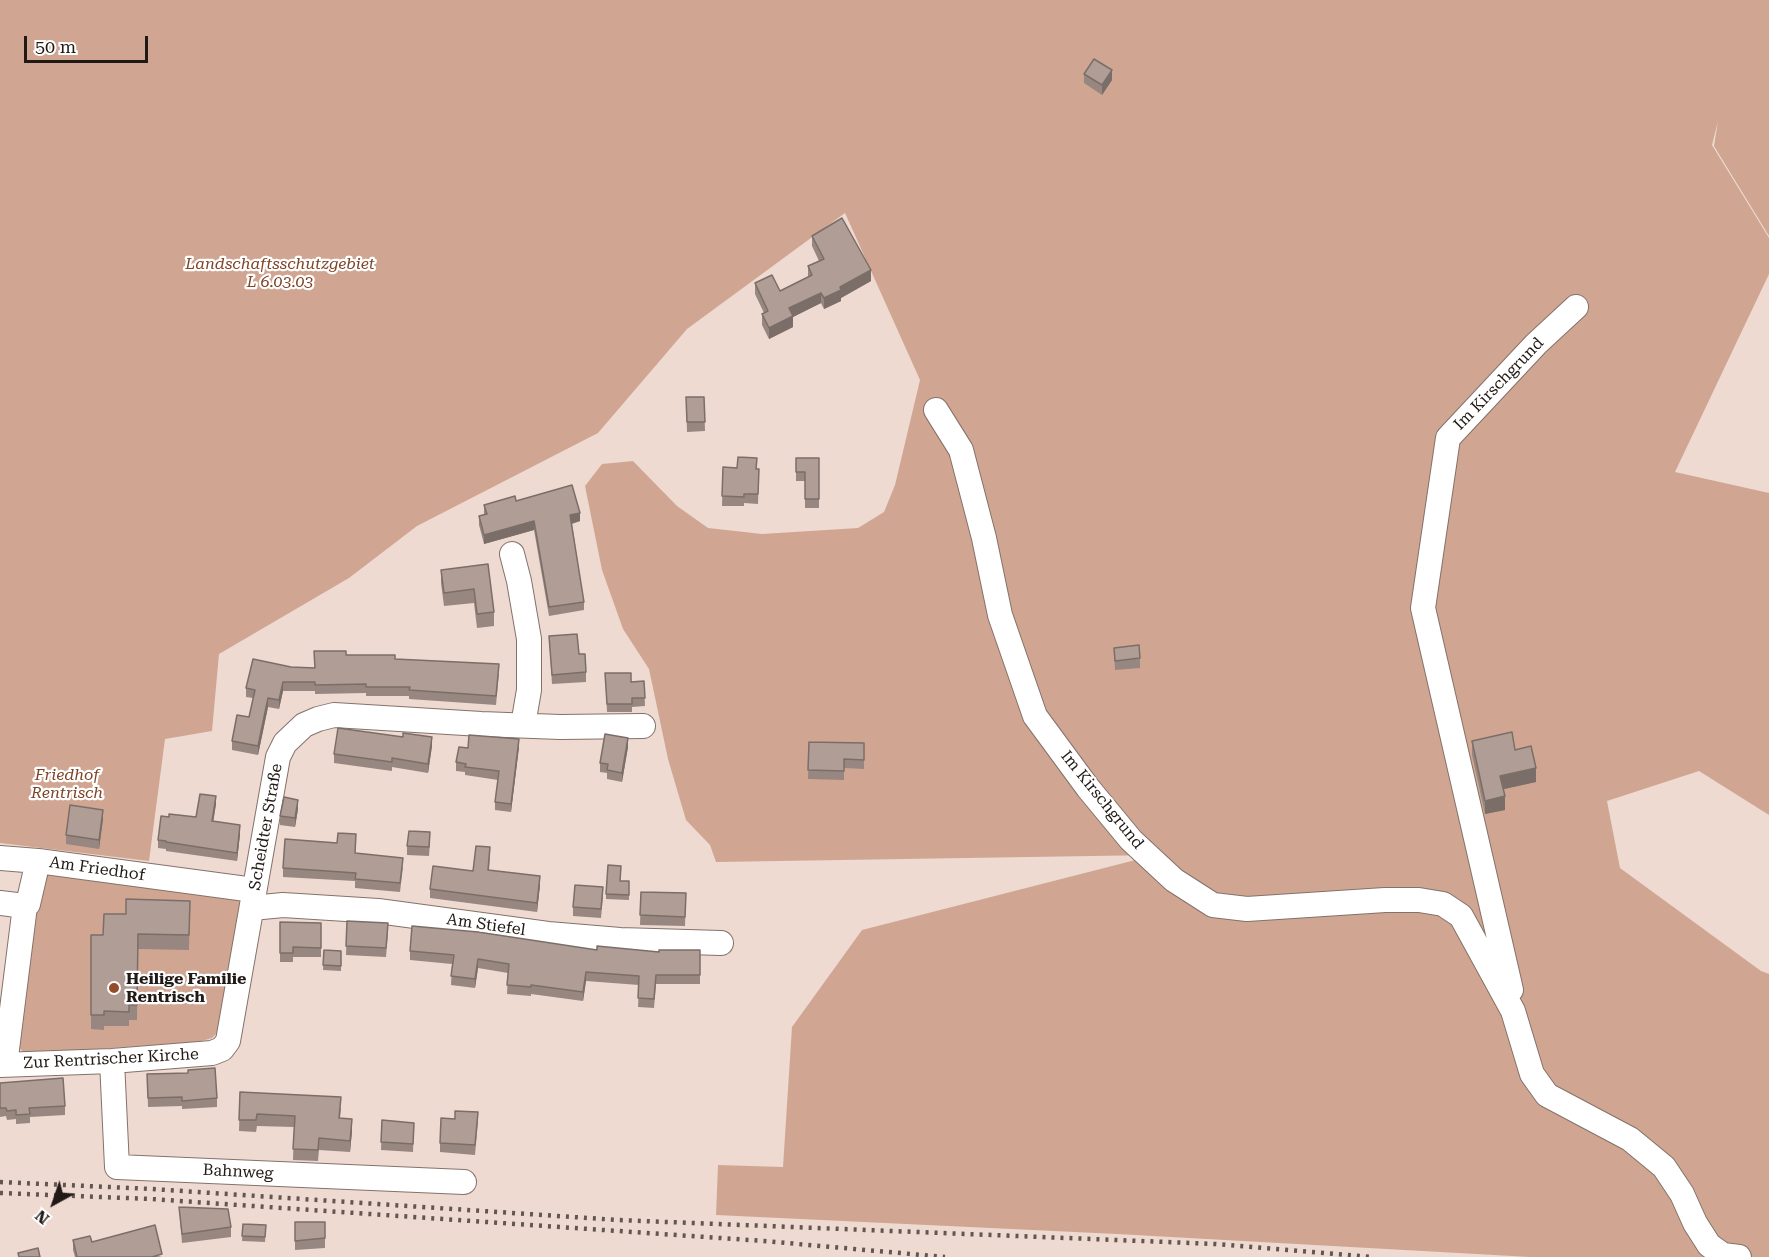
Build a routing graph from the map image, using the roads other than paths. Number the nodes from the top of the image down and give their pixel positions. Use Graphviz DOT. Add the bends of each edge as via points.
graph roads {
  1 [pos="1576,308"];
  2 [pos="936,410"];
  3 [pos="512,554"];
  4 [pos="523,725"];
  5 [pos="643,726"];
  6 [pos="0,858"];
  7 [pos="39,861"];
  8 [pos="253,899"];
  9 [pos="0,903"];
  10 [pos="25,906"];
  11 [pos="721,943"];
  12 [pos="1521,1034"];
  13 [pos="222,1049"];
  14 [pos="112,1061"];
  15 [pos="2,1065"];
  16 [pos="464,1182"];
  17 [pos="1739,1257"];
  1 -- 12 [label="street, Im Kirschgrund" via="1536,344 1448,438 1423,608"];
  2 -- 12 [label="street, Im Kirschgrund" via="961,450 1000,615 1035,716 1131,840 1174,880 1213,905 1247,909 1385,900 1443,904 1461,916 1513,1011"];
  3 -- 4 [label="street" via="529,639 529,690"];
  4 -- 5 [label="street, Scheidter Straße"];
  4 -- 8 [label="street, Scheidter Straße" via="334,715 304,726 285,743 278,758"];
  6 -- 7 [label="street"];
  7 -- 8 [label="street, Am Friedhof"];
  7 -- 10 [label="street, Am Friedhof"];
  8 -- 11 [label="street, Am Stiefel" via="548,934"];
  8 -- 13 [label="street, Scheidter Straße" via="228,1041"];
  9 -- 10 [label="street"];
  10 -- 15 [label="street, Am Friedhof"];
  12 -- 17 [label="street, Im Kirschgrund" via="1532,1074 1547,1095 1630,1139 1664,1167 1709,1245 1723,1255"];
  13 -- 14 [label="street, Zur Rentrischer Kirche"];
  14 -- 15 [label="street, Zur Rentrischer Kirche"];
  14 -- 16 [label="street, Bahnweg" via="117,1167"];
}
